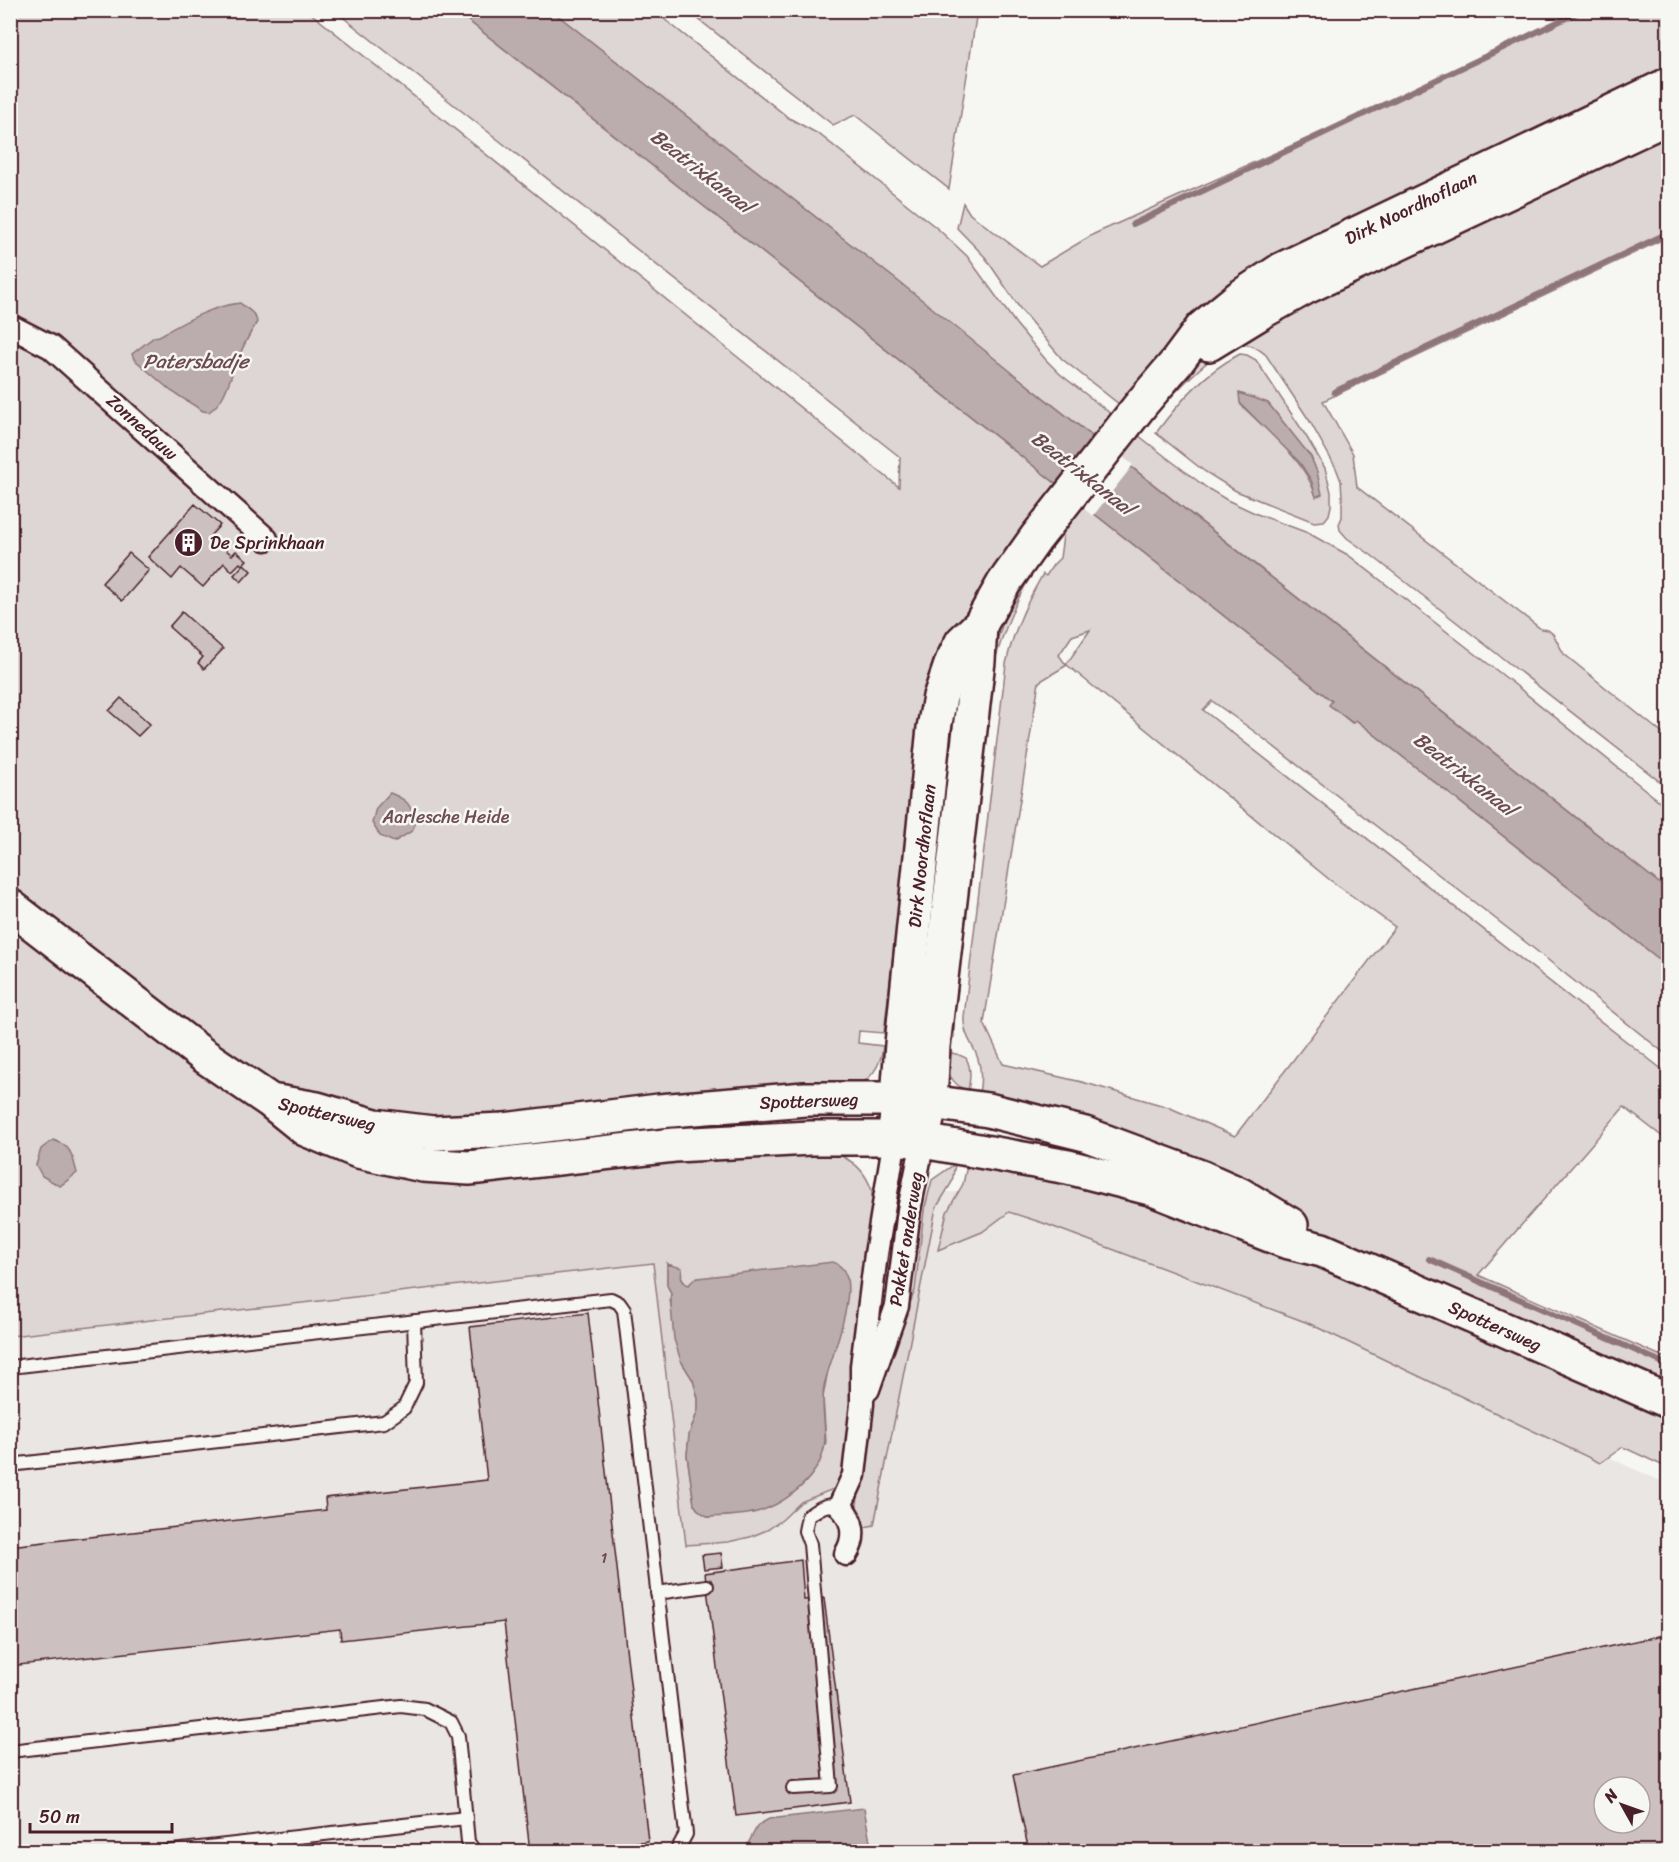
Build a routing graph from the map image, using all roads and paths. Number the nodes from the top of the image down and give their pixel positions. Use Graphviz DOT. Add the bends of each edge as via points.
graph roads {
  1 [pos="1668,85"];
  2 [pos="1668,117"];
  3 [pos="10,326"];
  4 [pos="1176,363"];
  5 [pos="266,538"];
  6 [pos="10,906"];
  7 [pos="269,1100"];
  8 [pos="914,1101"];
  9 [pos="909,1140"];
  10 [pos="1322,1250"];
  11 [pos="414,1321"];
  12 [pos="10,1367"];
  13 [pos="1668,1401"];
  14 [pos="10,1465"];
  15 [pos="840,1506"];
  16 [pos="846,1554"];
  17 [pos="707,1586"];
  18 [pos="657,1593"];
  19 [pos="10,1751"];
  20 [pos="793,1788"];
  21 [pos="466,1818"];
  22 [pos="164,1851"];
  23 [pos="475,1851"];
  24 [pos="676,1851"];
  1 -- 4 [label="main road, Dirk Noordhoflaan" via="1281,270 1202,328"];
  2 -- 4 [label="main road, Dirk Noordhoflaan" via="1306,287"];
  3 -- 5 [label="street, Zonnedauw" via="51,347"];
  4 -- 8 [label="main road, Dirk Noordhoflaan" via="1036,538 1004,583 981,625 933,1046"];
  6 -- 7 [label="main road, Spottersweg" via="203,1055"];
  7 -- 8 [label="main road, Spottersweg" via="375,1126 433,1133 504,1130 659,1111 805,1099"];
  7 -- 9 [label="main road, Spottersweg" via="305,1129 358,1151 423,1166 469,1168 674,1145 811,1138"];
  8 -- 9 [label="main road, Dirk Noordhoflaan"];
  8 -- 10 [label="main road, Spottersweg" via="988,1110 1085,1134 1239,1194 1294,1227"];
  9 -- 10 [label="main road, Spottersweg" via="1068,1167 1150,1188 1285,1241"];
  9 -- 15 [label="street, Pakket onderweg" via="909,1210 897,1306 862,1404 854,1475"];
  10 -- 13 [label="main road, Spottersweg"];
  11 -- 12 [label="lane"];
  11 -- 14 [label="lane" via="416,1383 404,1408 384,1422"];
  11 -- 18 [label="lane" via="611,1299 619,1303 624,1310"];
  15 -- 16 [label="street" via="851,1524 853,1543"];
  15 -- 20 [label="lane" via="821,1507 808,1516 805,1531 810,1544 831,1786"];
  17 -- 18 [label="lane"];
  18 -- 24 [label="lane" via="686,1834"];
  19 -- 21 [label="lane" via="401,1706 424,1709 451,1722 458,1736"];
  21 -- 22 [label="lane"];
  21 -- 23 [label="lane" via="468,1842"];
}
